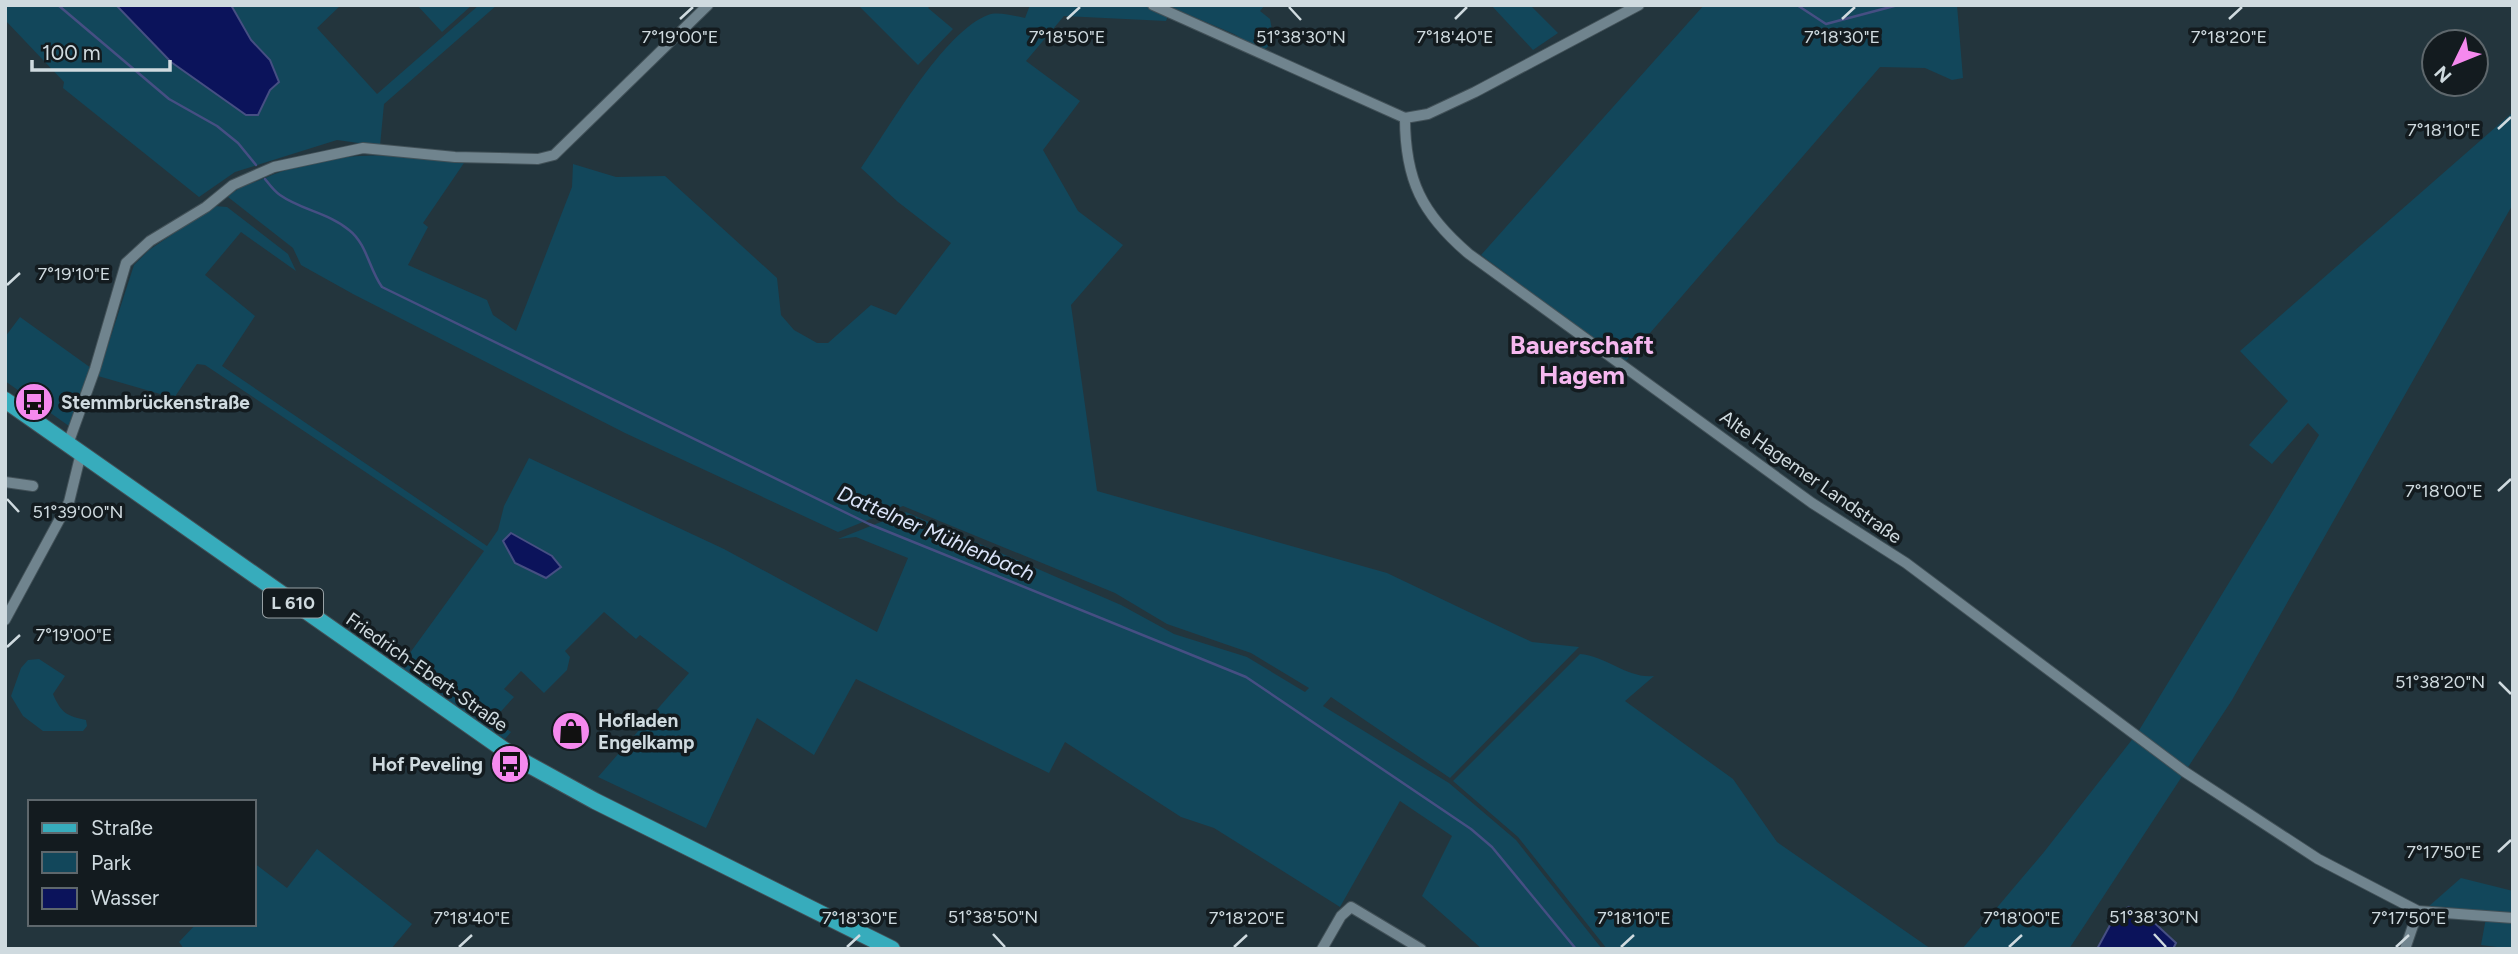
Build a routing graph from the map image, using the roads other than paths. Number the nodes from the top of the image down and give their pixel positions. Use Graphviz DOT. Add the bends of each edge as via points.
graph roads {
  1 [pos="708,5"];
  2 [pos="1153,5"];
  3 [pos="1639,5"];
  4 [pos="1405,118"];
  5 [pos="5,400"];
  6 [pos="74,443"];
  7 [pos="5,482"];
  8 [pos="33,485"];
  9 [pos="5,620"];
  10 [pos="2418,911"];
  11 [pos="2513,918"];
  12 [pos="892,949"];
  13 [pos="1322,949"];
  14 [pos="1421,949"];
  15 [pos="2405,949"];
  1 -- 6 [label="street" via="554,155 538,159 455,157 363,148 285,164 233,185 150,241 126,263"];
  2 -- 4 [label="street"];
  3 -- 4 [label="street" via="1475,92 1428,114"];
  4 -- 10 [label="street, Alte Hagemer Landstraße" via="1408,166 1423,205 1469,254 1812,503 1906,563 2185,772 2318,859"];
  5 -- 6 [label="main road, Friedrich-Ebert-Straße / L 610"];
  6 -- 9 [label="street" via="69,502"];
  6 -- 12 [label="main road, Friedrich-Ebert-Straße / L 610" via="513,756"];
  7 -- 8 [label="street"];
  10 -- 11 [label="street, Alte Hagemer Landstraße"];
  10 -- 15 [label="street"];
  13 -- 14 [label="street" via="1351,907"];
}
